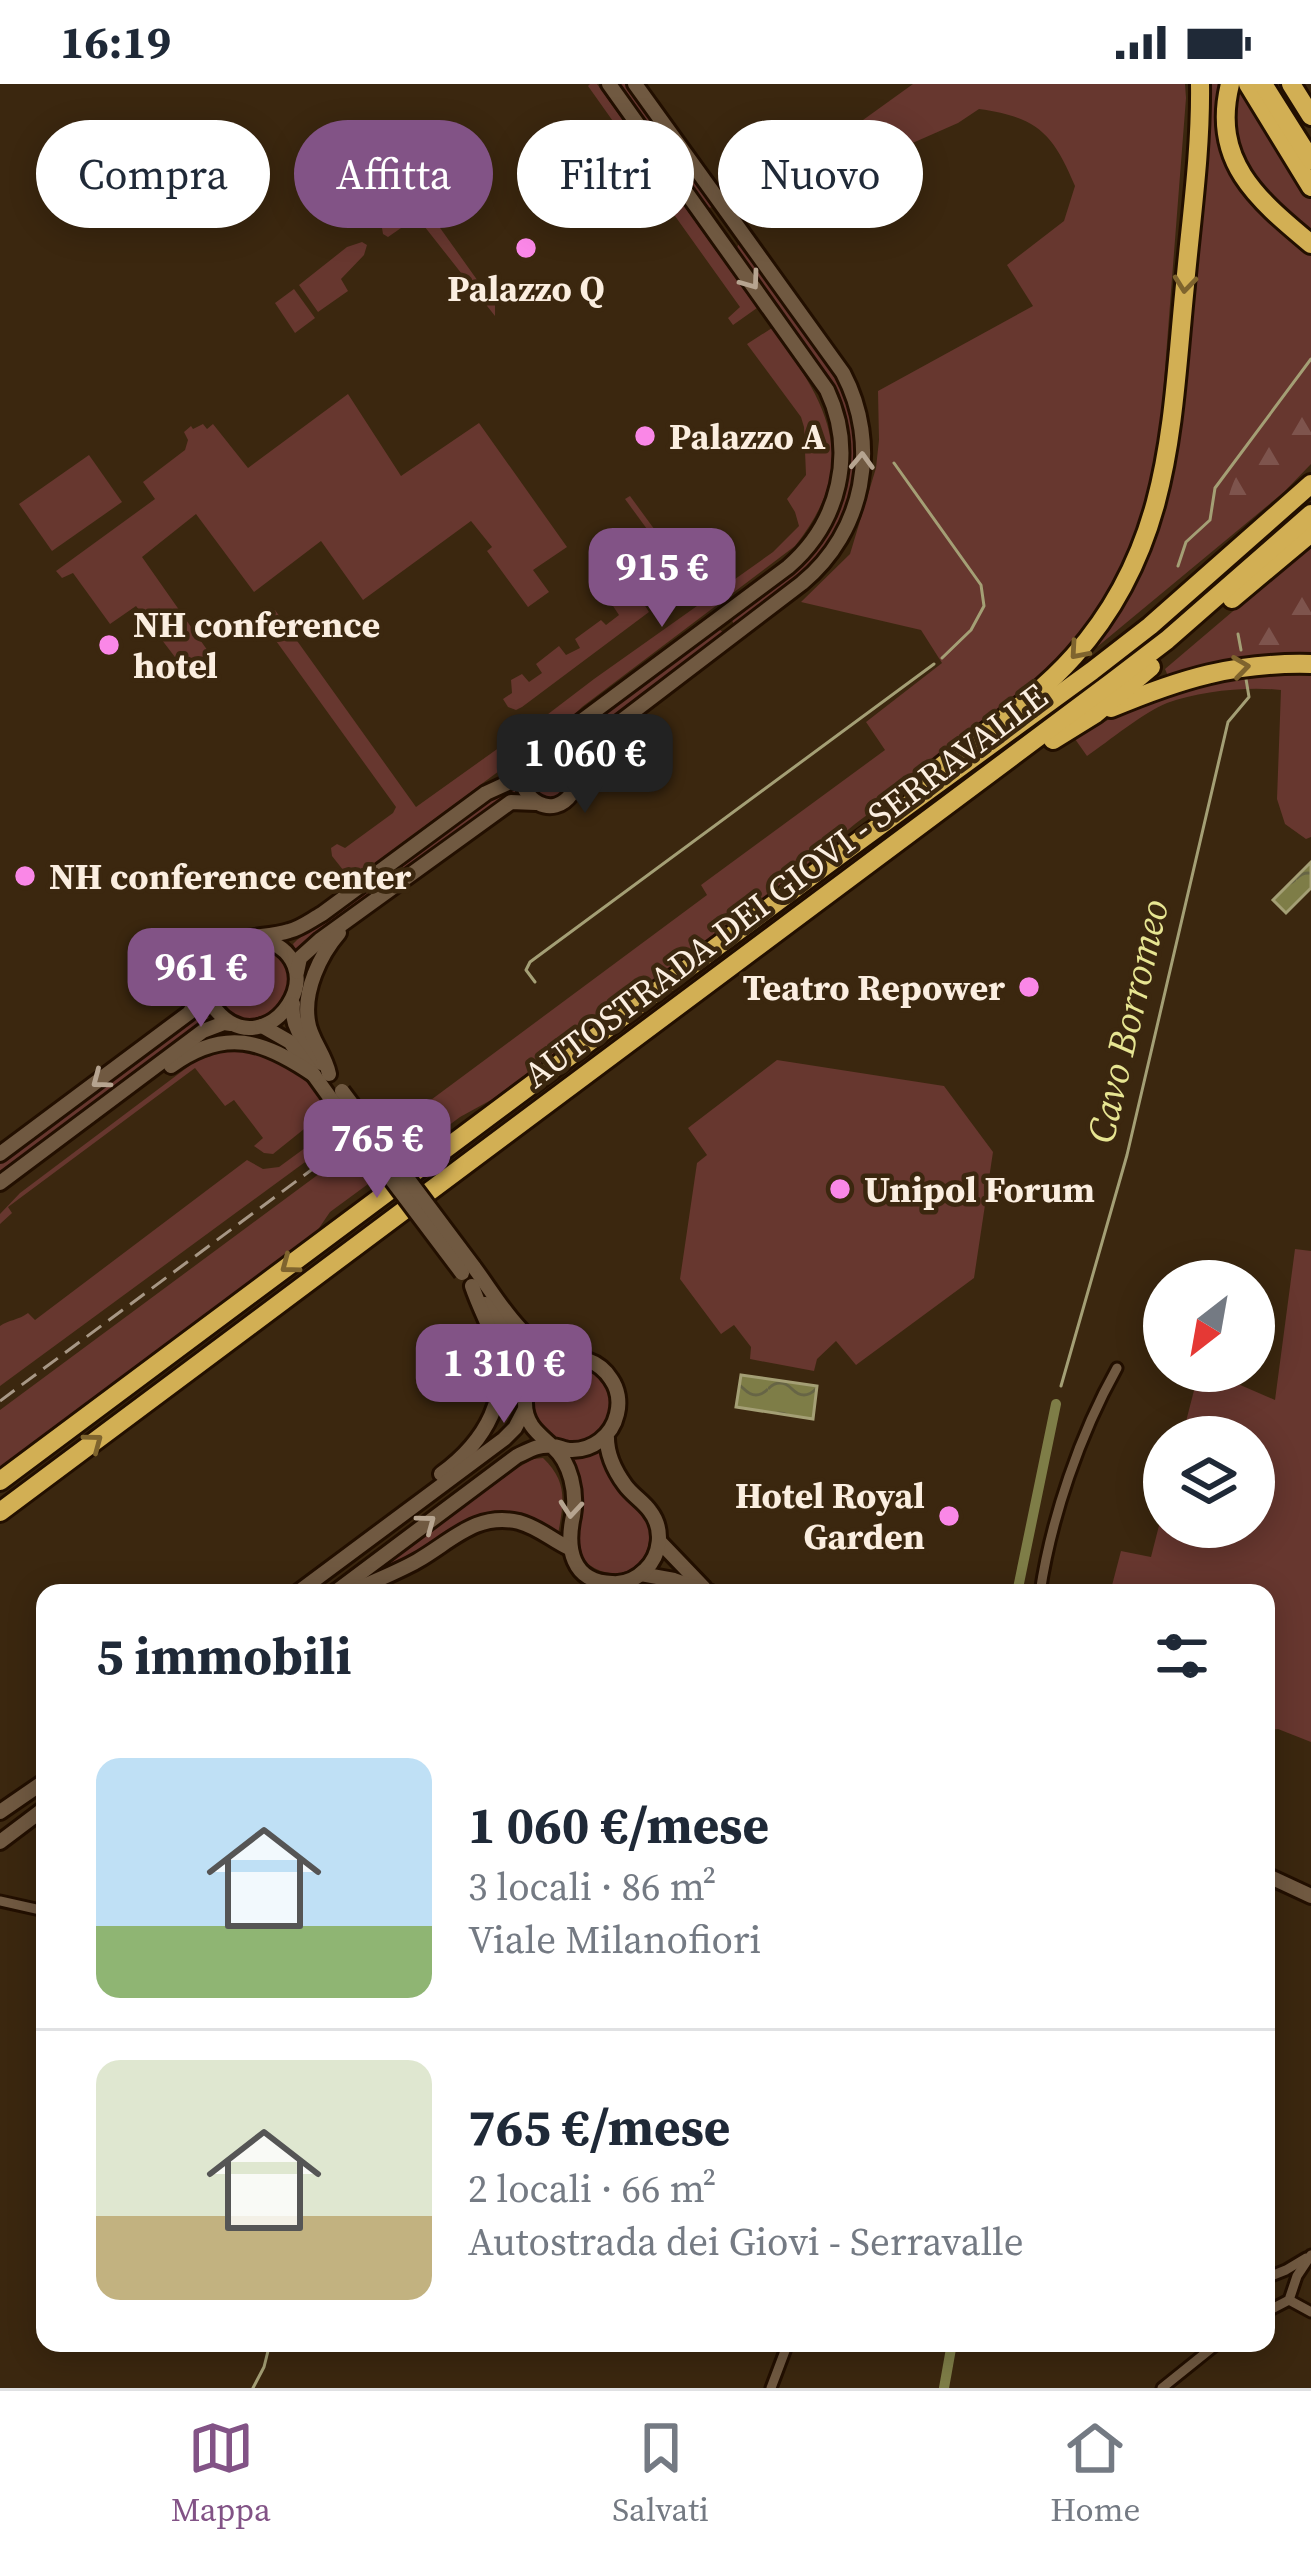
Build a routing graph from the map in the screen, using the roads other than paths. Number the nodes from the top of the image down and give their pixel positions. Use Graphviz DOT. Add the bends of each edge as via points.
graph roads {
  1 [pos="609,84"];
  2 [pos="635,84"];
  3 [pos="1200,84"];
  4 [pos="1230,84"];
  5 [pos="1248,84"];
  6 [pos="1263,84"];
  7 [pos="1291,84"];
  8 [pos="1311,116"];
  9 [pos="1311,160"];
  10 [pos="1311,187"];
  11 [pos="1311,244"];
  12 [pos="1311,484"];
  13 [pos="1311,514"];
  14 [pos="1311,533"];
  15 [pos="1311,664"];
  16 [pos="1096,714"];
  17 [pos="549,749"];
  18 [pos="521,770"];
  19 [pos="577,776"];
  20 [pos="958,798"];
  21 [pos="536,802"];
  22 [pos="838,857"];
  23 [pos="355,916"];
  24 [pos="255,937"];
  25 [pos="207,970"];
  26 [pos="296,984"];
  27 [pos="243,1026"];
  28 [pos="262,1026"];
  29 [pos="321,1074"];
  30 [pos="113,1098"];
  31 [pos="0,1154"];
  32 [pos="0,1183"];
  33 [pos="469,1275"];
  34 [pos="568,1357"];
  35 [pos="1117,1368"];
  36 [pos="530,1382"];
  37 [pos="525,1409"];
  38 [pos="607,1434"];
  39 [pos="552,1446"];
  40 [pos="0,1481"];
  41 [pos="410,1509"];
  42 [pos="0,1514"];
  43 [pos="659,1541"];
  44 [pos="569,1548"];
  45 [pos="584,1573"];
  46 [pos="641,1574"];
  47 [pos="310,1584"];
  48 [pos="346,1584"];
  49 [pos="368,1584"];
  50 [pos="588,1584"];
  51 [pos="607,1584"];
  52 [pos="624,1584"];
  53 [pos="686,1584"];
  54 [pos="700,1584"];
  55 [pos="1042,1584"];
  56 [pos="36,1787"];
  57 [pos="0,1812"];
  58 [pos="36,1815"];
  59 [pos="0,1841"];
  60 [pos="1275,1879"];
  61 [pos="1311,1896"];
  62 [pos="0,1901"];
  63 [pos="36,1909"];
  64 [pos="1275,2273"];
  65 [pos="1275,2277"];
  66 [pos="1292,2287"];
  67 [pos="1288,2300"];
  68 [pos="1275,2305"];
  69 [pos="1311,2312"];
  70 [pos="785,2352"];
  71 [pos="1207,2352"];
  72 [pos="771,2388"];
  73 [pos="1162,2388"];
  1 -- 17 [label="main road, one-way" via="812,366 833,402 842,445 838,489 799,557"];
  19 -- 2 [label="main road, one-way" via="583,750 602,733 820,567 859,495 864,444 835,360"];
  3 -- 22 [label="highway, one-way" via="1170,440 1154,517 1130,572 1057,674"];
  4 -- 11 [label="highway" via="1225,128 1236,166 1259,199"];
  5 -- 10 [label="highway"];
  6 -- 9 [label="highway"];
  7 -- 8 [label="highway"];
  12 -- 22 [label="highway, AUTOSTRADA DEI GIOVI - SERRAVALLE" via="1121,648"];
  13 -- 20 [label="highway, AUTOSTRADA DEI GIOVI - SERRAVALLE" via="1149,654"];
  14 -- 16 [label="highway"];
  16 -- 15 [label="highway, one-way" via="1217,670"];
  16 -- 20 [label="highway"];
  17 -- 18 [label="main road"];
  17 -- 19 [label="main road" via="568,757"];
  18 -- 21 [label="main road" via="523,789"];
  18 -- 24 [label="main road" via="322,914 295,930"];
  19 -- 21 [label="main road" via="563,802"];
  42 -- 20 [label="highway, AUTOSTRADA DEI GIOVI - SERRAVALLE, one-way"];
  21 -- 23 [label="main road" via="512,802"];
  22 -- 40 [label="highway, AUTOSTRADA DEI GIOVI - SERRAVALLE, one-way"];
  23 -- 26 [label="main road" via="300,958"];
  23 -- 29 [label="main road" via="318,963 310,994 307,1018 325,1057"];
  24 -- 25 [label="main road" via="224,945"];
  24 -- 26 [label="main road" via="285,951"];
  25 -- 27 [label="main road" via="213,1006"];
  25 -- 31 [label="main road, one-way" via="189,1013"];
  26 -- 28 [label="main road" via="286,1011"];
  26 -- 29 [label="main road" via="296,1029"];
  27 -- 28 [label="main road"];
  27 -- 30 [label="main road" via="202,1031"];
  28 -- 29 [label="main road"];
  29 -- 30 [label="main road" via="273,1049 232,1041 182,1058"];
  29 -- 33 [label="main road, bridge"];
  30 -- 32 [label="main road"];
  33 -- 34 [label="main road" via="527,1337"];
  33 -- 36 [label="main road" via="525,1360"];
  33 -- 41 [label="main road" via="498,1357 496,1406 470,1451"];
  34 -- 36 [label="main road"];
  34 -- 38 [label="main road" via="595,1363 613,1381 619,1405"];
  35 -- 55 [label="street" via="1076,1458"];
  36 -- 37 [label="main road"];
  37 -- 39 [label="main road"];
  37 -- 41 [label="main road" via="504,1439"];
  38 -- 39 [label="main road" via="577,1450"];
  38 -- 43 [label="main road" via="614,1468 650,1511"];
  39 -- 44 [label="main road, one-way" via="571,1477"];
  48 -- 39 [label="main road, one-way" via="518,1456"];
  41 -- 47 [label="main road"];
  43 -- 46 [label="main road"];
  43 -- 54 [label="main road"];
  44 -- 45 [label="main road"];
  44 -- 49 [label="main road" via="525,1523 479,1522"];
  45 -- 50 [label="street"];
  45 -- 51 [label="main road"];
  46 -- 52 [label="main road"];
  46 -- 53 [label="main road"];
  56 -- 57 [label="main road"];
  58 -- 59 [label="main road"];
  60 -- 61 [label="main road"];
  62 -- 63 [label="street"];
  64 -- 66 [label="street" via="1311,2255"];
  65 -- 66 [label="street"];
  66 -- 67 [label="street"];
  67 -- 68 [label="street"];
  67 -- 69 [label="street"];
  70 -- 72 [label="street"];
  71 -- 73 [label="street"];
}
